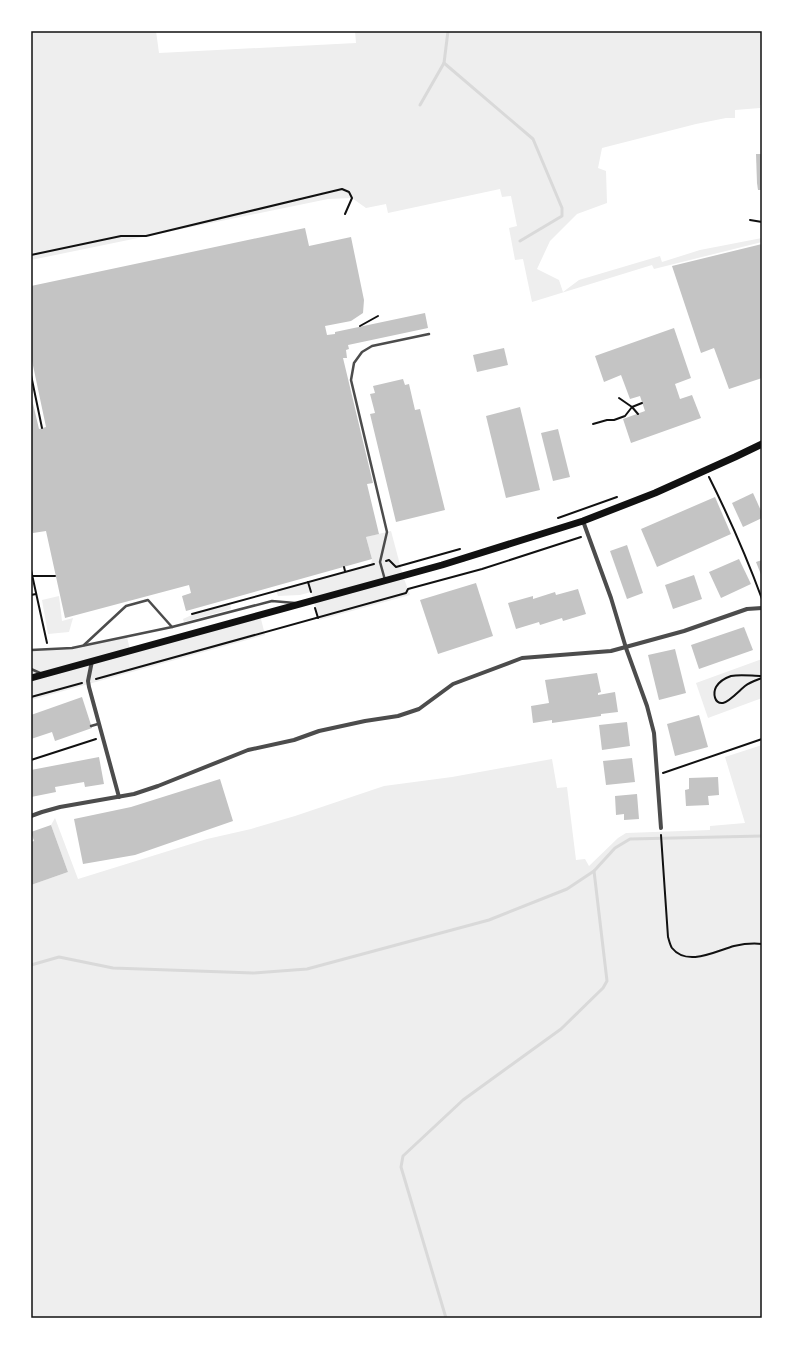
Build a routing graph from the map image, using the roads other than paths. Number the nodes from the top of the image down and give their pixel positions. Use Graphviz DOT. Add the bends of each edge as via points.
graph roads {
  1 [pos="430,334"];
  2 [pos="762,444"];
  3 [pos="583,521"];
  4 [pos="385,581"];
  5 [pos="302,604"];
  6 [pos="762,608"];
  7 [pos="172,627"];
  8 [pos="84,645"];
  9 [pos="626,648"];
  10 [pos="31,650"];
  11 [pos="92,661"];
  12 [pos="31,669"];
  13 [pos="44,674"];
  14 [pos="31,678"];
  15 [pos="98,724"];
  16 [pos="92,726"];
  17 [pos="119,797"];
  18 [pos="31,816"];
  19 [pos="661,828"];
  1 -- 4 [label="lane" via="372,346 362,352 354,363 351,380 387,532 380,562"];
  2 -- 3 [label="main road" via="655,493"];
  3 -- 4 [label="main road"];
  3 -- 9 [label="street"];
  4 -- 5 [label="main road"];
  5 -- 7 [label="lane" via="272,601"];
  5 -- 11 [label="main road"];
  6 -- 9 [label="street" via="747,609"];
  7 -- 8 [label="lane"];
  7 -- 8 [label="lane" via="148,600 126,606"];
  8 -- 10 [label="lane"];
  9 -- 17 [label="street" via="596,653 522,658 453,684 419,709 248,750 158,786"];
  9 -- 19 [label="street" via="648,706 654,733"];
  11 -- 13 [label="main road"];
  11 -- 15 [label="street" via="88,682"];
  12 -- 13 [label="lane"];
  13 -- 14 [label="main road"];
  15 -- 16 [label="lane"];
  15 -- 17 [label="street"];
  17 -- 18 [label="street" via="60,807"];
}
